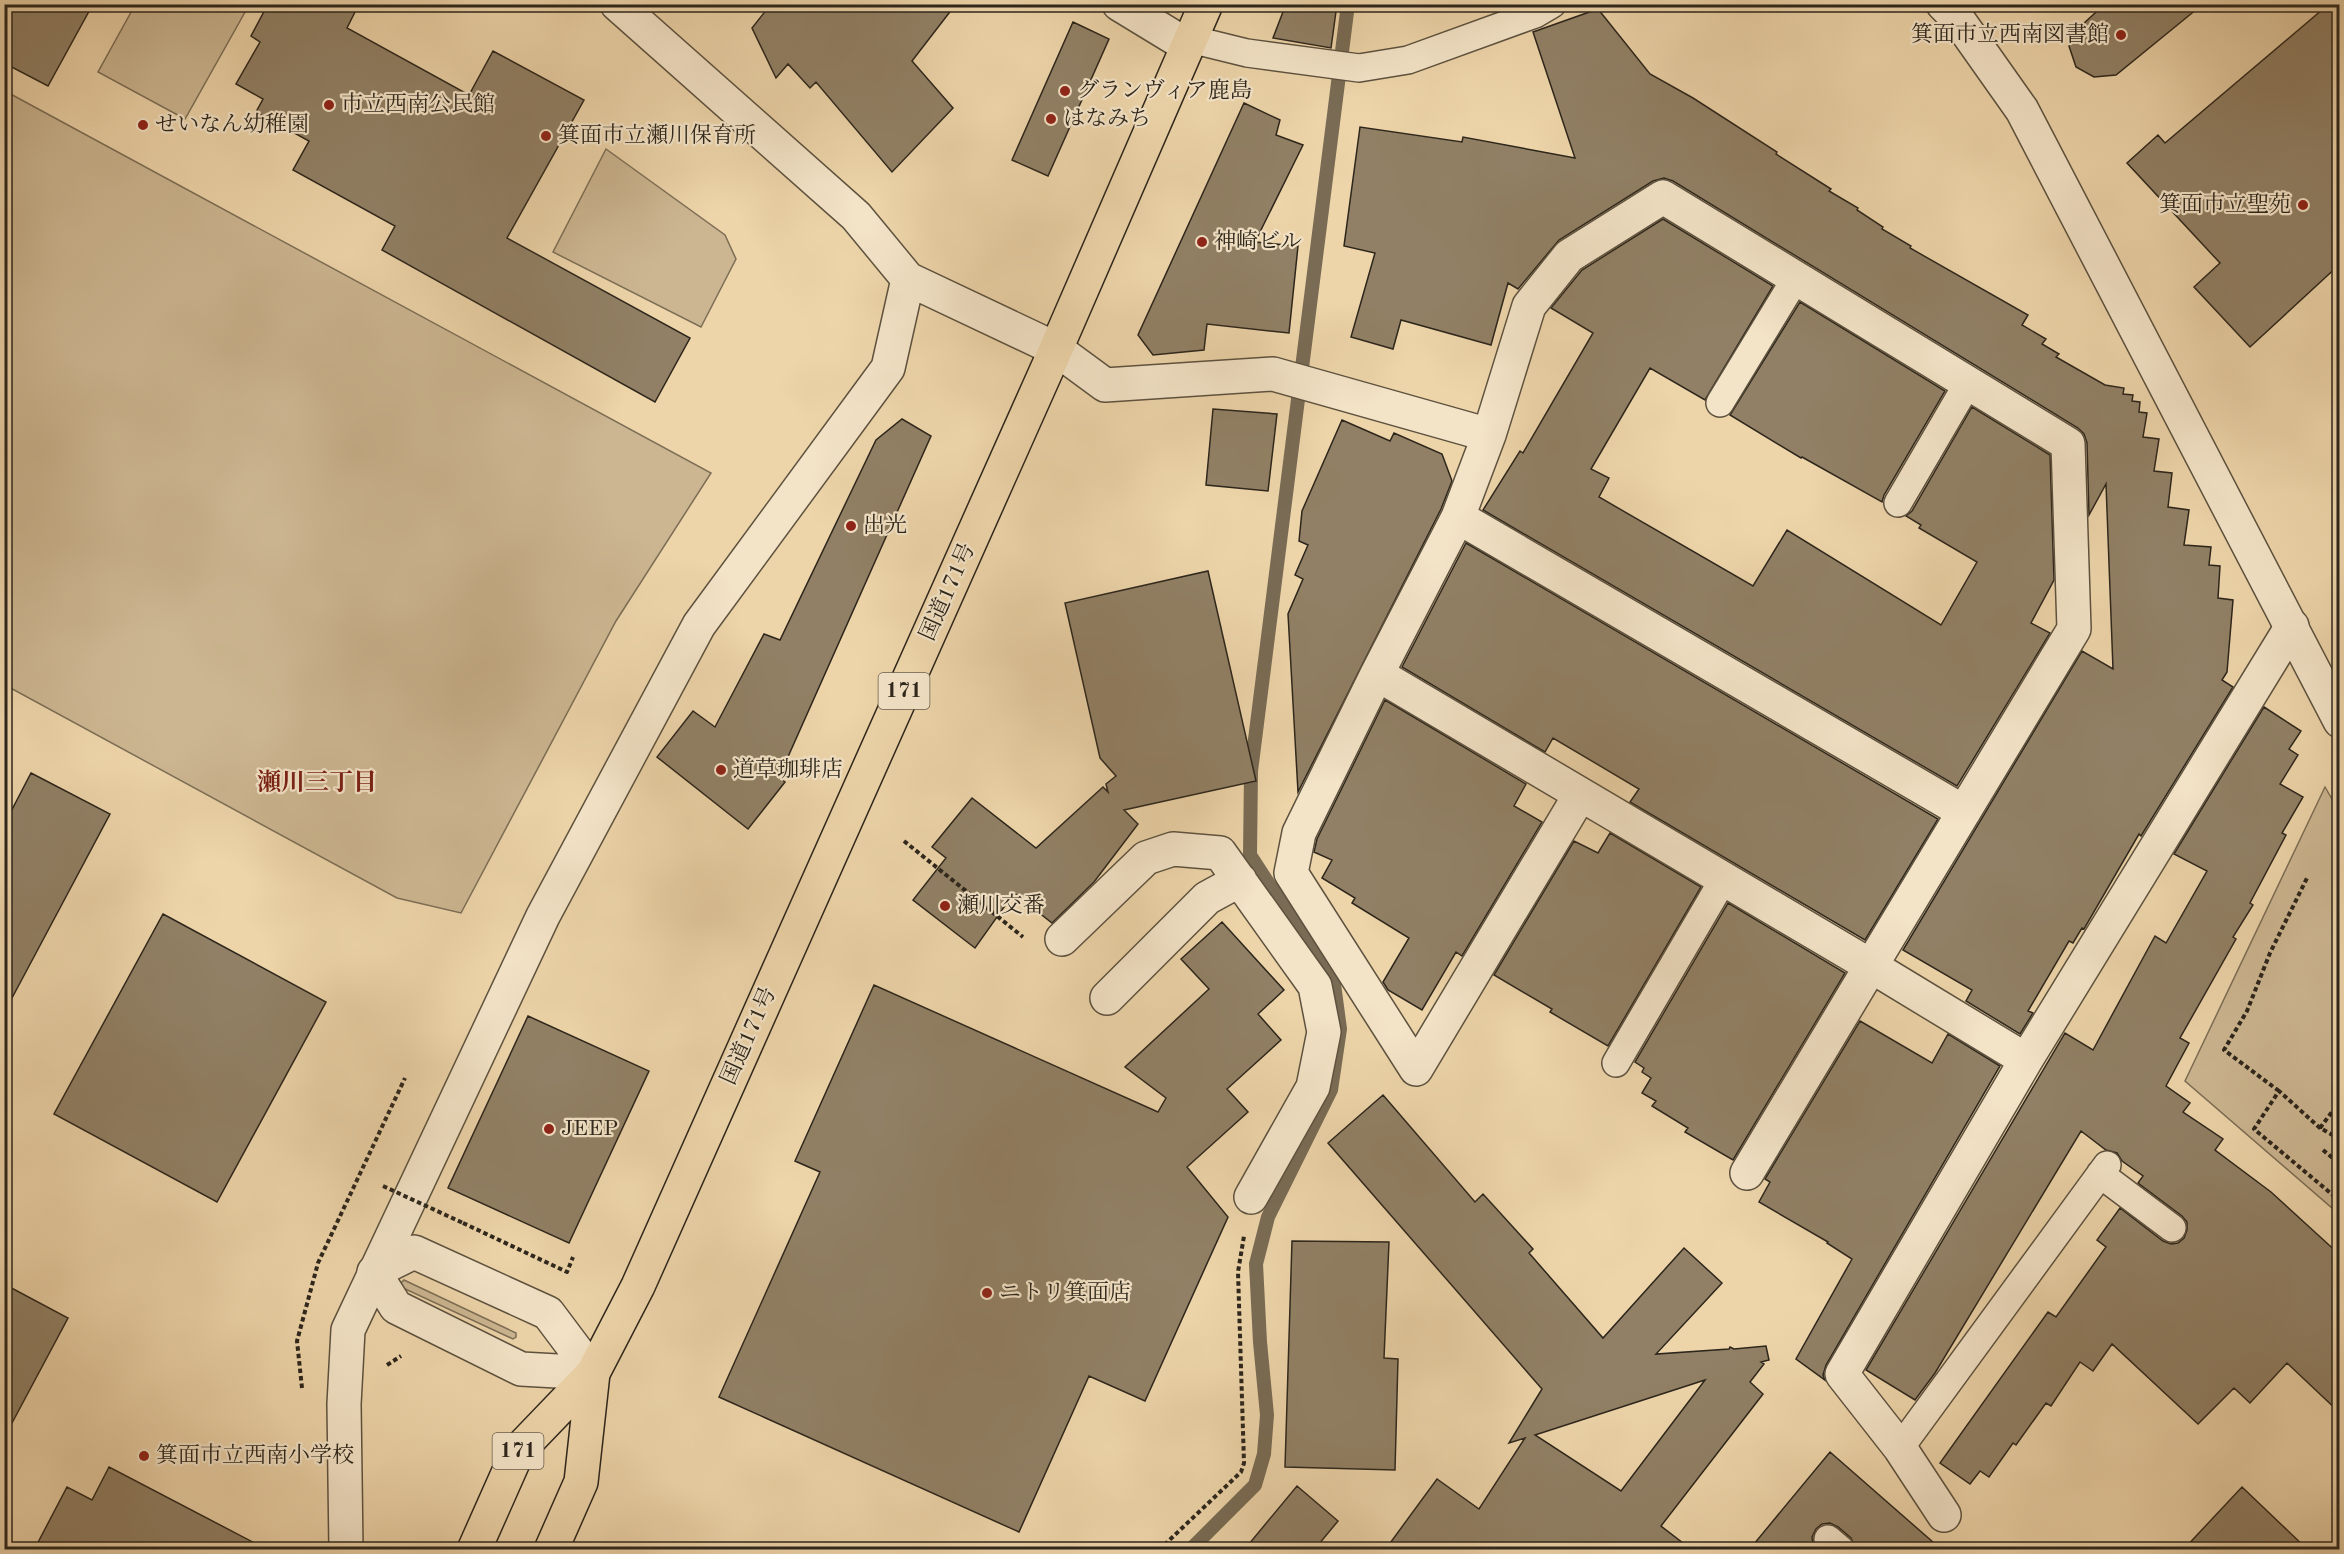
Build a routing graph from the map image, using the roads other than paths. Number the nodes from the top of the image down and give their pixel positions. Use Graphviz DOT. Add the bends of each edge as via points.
graph roads {
  1 [pos="617,4"];
  2 [pos="1119,4"];
  3 [pos="1206,4"];
  4 [pos="1552,4"];
  5 [pos="1956,9"];
  6 [pos="1189,42"];
  7 [pos="1796,278"];
  8 [pos="908,279"];
  9 [pos="1056,349"];
  10 [pos="1968,383"];
  11 [pos="1720,403"];
  12 [pos="1489,435"];
  13 [pos="1898,503"];
  14 [pos="1458,517"];
  15 [pos="2292,626"];
  16 [pos="1377,674"];
  17 [pos="2340,721"];
  18 [pos="1580,795"];
  19 [pos="1964,812"];
  20 [pos="1723,880"];
  21 [pos="1267,886"];
  22 [pos="1062,939"];
  23 [pos="1870,966"];
  24 [pos="1107,998"];
  25 [pos="2026,1060"];
  26 [pos="1616,1063"];
  27 [pos="1747,1173"];
  28 [pos="1251,1197"];
  29 [pos="2172,1228"];
  30 [pos="374,1272"];
  31 [pos="593,1373"];
  32 [pos="1900,1448"];
  33 [pos="1944,1515"];
  34 [pos="346,1550"];
  35 [pos="474,1550"];
  36 [pos="551,1550"];
  1 -- 8 [label="street" via="856,216"];
  2 -- 6 [label="street"];
  3 -- 6 [label="highway, 国道171号 / 171"];
  4 -- 6 [label="lane" via="1535,14 1408,60 1359,68"];
  5 -- 15 [label="street" via="2022,110"];
  6 -- 9 [label="highway, 国道171号 / 171"];
  7 -- 10 [label="street"];
  7 -- 11 [label="lane"];
  7 -- 12 [label="street" via="1662,197 1569,256 1529,306"];
  8 -- 9 [label="street"];
  8 -- 30 [label="street" via="888,368 699,625 543,916"];
  9 -- 12 [label="street" via="1105,385 1273,374"];
  9 -- 31 [label="highway, 国道171号 / 171" via="638,1286"];
  10 -- 13 [label="lane"];
  10 -- 19 [label="street" via="2068,444 2074,629"];
  12 -- 14 [label="street"];
  14 -- 16 [label="street"];
  14 -- 19 [label="street"];
  15 -- 17 [label="street"];
  15 -- 25 [label="street"];
  16 -- 18 [label="street"];
  16 -- 21 [label="street" via="1299,833"];
  18 -- 20 [label="street"];
  18 -- 21 [label="street" via="1416,1069"];
  19 -- 23 [label="street"];
  20 -- 23 [label="street"];
  20 -- 26 [label="lane"];
  21 -- 22 [label="street" via="1220,853 1173,849 1146,858"];
  21 -- 24 [label="street" via="1207,898"];
  21 -- 28 [label="street" via="1315,986 1324,1032 1313,1087"];
  23 -- 25 [label="street"];
  23 -- 27 [label="street"];
  25 -- 32 [label="street" via="1842,1374"];
  29 -- 32 [label="lane" via="2103,1170"];
  30 -- 31 [label="street" via="396,1307 521,1370"];
  30 -- 31 [label="street" via="414,1252 548,1313"];
  30 -- 34 [label="street" via="348,1330 344,1404"];
  31 -- 35 [label="highway, 国道171号 / 171" via="518,1451"];
  31 -- 36 [label="highway, 国道171号 / 171" via="581,1482"];
  32 -- 33 [label="street"];
}
